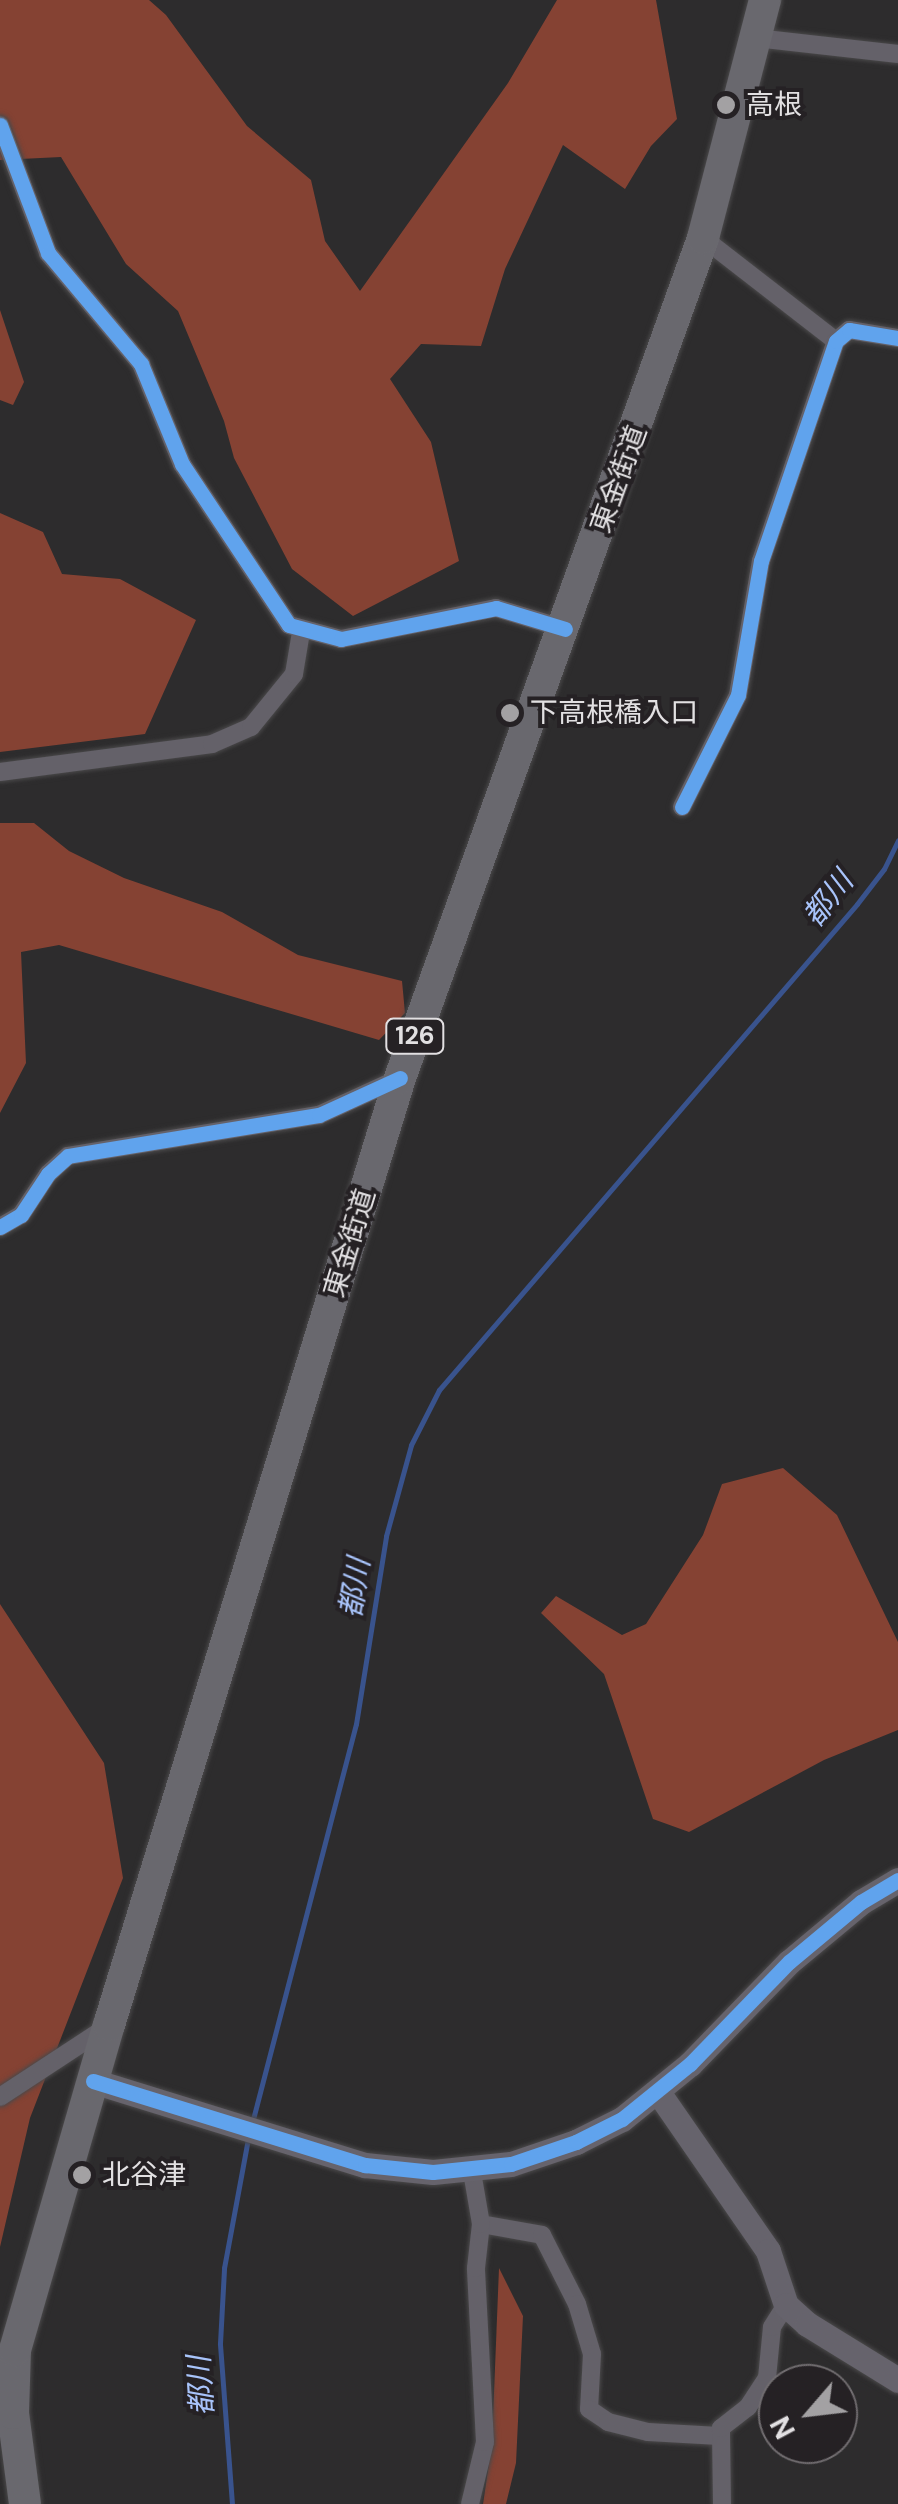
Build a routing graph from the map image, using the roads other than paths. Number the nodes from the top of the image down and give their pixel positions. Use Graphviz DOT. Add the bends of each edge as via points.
graph roads {
  1 [pos="765,0"];
  2 [pos="756,38"];
  3 [pos="898,54"];
  4 [pos="0,125"];
  5 [pos="702,238"];
  6 [pos="898,338"];
  7 [pos="836,340"];
  8 [pos="564,629"];
  9 [pos="301,632"];
  10 [pos="0,772"];
  11 [pos="682,808"];
  12 [pos="400,1078"];
  13 [pos="0,1228"];
  14 [pos="898,1880"];
  15 [pos="109,2025"];
  16 [pos="93,2081"];
  17 [pos="658,2092"];
  18 [pos="0,2097"];
  19 [pos="472,2172"];
  20 [pos="481,2224"];
  21 [pos="786,2305"];
  22 [pos="898,2380"];
  23 [pos="719,2436"];
  24 [pos="25,2504"];
  25 [pos="470,2504"];
  26 [pos="722,2504"];
  1 -- 2 [label="highway, 東金街道 / 126"];
  2 -- 3 [label="street"];
  2 -- 5 [label="highway, 東金街道 / 126"];
  4 -- 9 [label="street" via="56,268 133,353 201,497 282,618"];
  5 -- 7 [label="street"];
  5 -- 8 [label="highway, 東金街道 / 126"];
  6 -- 7 [label="street" via="849,330"];
  7 -- 11 [label="street" via="761,561 738,695"];
  8 -- 9 [label="street" via="496,608 341,639"];
  8 -- 12 [label="highway, 東金街道 / 126"];
  9 -- 10 [label="street" via="294,674 250,727 212,744"];
  12 -- 13 [label="street" via="319,1115 68,1156 20,1215"];
  12 -- 15 [label="highway, 東金街道 / 126"];
  14 -- 17 [label="street" via="788,1962"];
  15 -- 16 [label="highway, 東金街道 / 126"];
  15 -- 18 [label="street"];
  16 -- 19 [label="street" via="366,2165"];
  16 -- 24 [label="highway, 東金街道 / 126" via="15,2350 14,2413"];
  17 -- 19 [label="street" via="576,2142"];
  17 -- 21 [label="street" via="768,2251"];
  19 -- 20 [label="street"];
  20 -- 23 [label="street" via="542,2236 577,2304 592,2354 589,2410 648,2432"];
  20 -- 25 [label="street" via="476,2268 485,2442"];
  21 -- 22 [label="street"];
  21 -- 23 [label="street" via="772,2327 766,2378"];
  23 -- 26 [label="street"];
}
